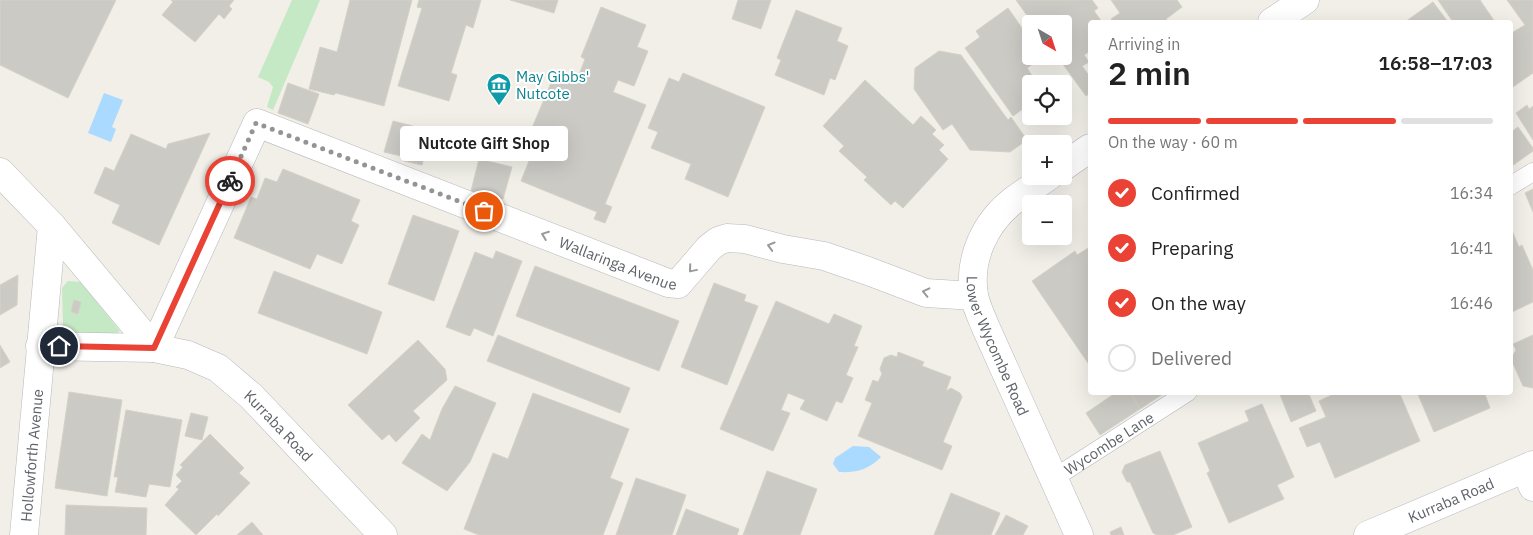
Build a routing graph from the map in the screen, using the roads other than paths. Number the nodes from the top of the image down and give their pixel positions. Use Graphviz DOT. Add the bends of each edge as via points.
graph roads {
  1 [pos="1305,0"];
  2 [pos="1275,20"];
  3 [pos="1088,149"];
  4 [pos="1072,160"];
  5 [pos="0,172"];
  6 [pos="1533,172"];
  7 [pos="1513,184"];
  8 [pos="1036,185"];
  9 [pos="52,226"];
  10 [pos="974,296"];
  11 [pos="40,346"];
  12 [pos="154,348"];
  13 [pos="1183,395"];
  14 [pos="1530,474"];
  15 [pos="1054,478"];
  16 [pos="24,535"];
  17 [pos="382,535"];
  18 [pos="1079,535"];
  19 [pos="1368,535"];
  1 -- 2 [label="street"];
  3 -- 4 [label="street"];
  5 -- 9 [label="street"];
  6 -- 7 [label="lane"];
  8 -- 10 [label="street, Lower Wycombe Road" via="1012,201 990,224 972,267"];
  9 -- 11 [label="street, Hollowforth Avenue"];
  9 -- 12 [label="street"];
  10 -- 12 [label="street, Wallaringa Avenue, one-way" via="926,293 824,256 736,238 718,241 678,284 668,283 256,123"];
  10 -- 15 [label="street, Lower Wycombe Road"];
  11 -- 12 [label="street, Kurraba Road"];
  11 -- 16 [label="street, Hollowforth Avenue"];
  12 -- 17 [label="street, Kurraba Road" via="188,355 232,378"];
  13 -- 15 [label="lane, Wycombe Lane"];
  14 -- 19 [label="street, Kurraba Road"];
  15 -- 18 [label="street, Lower Wycombe Road"];
}
